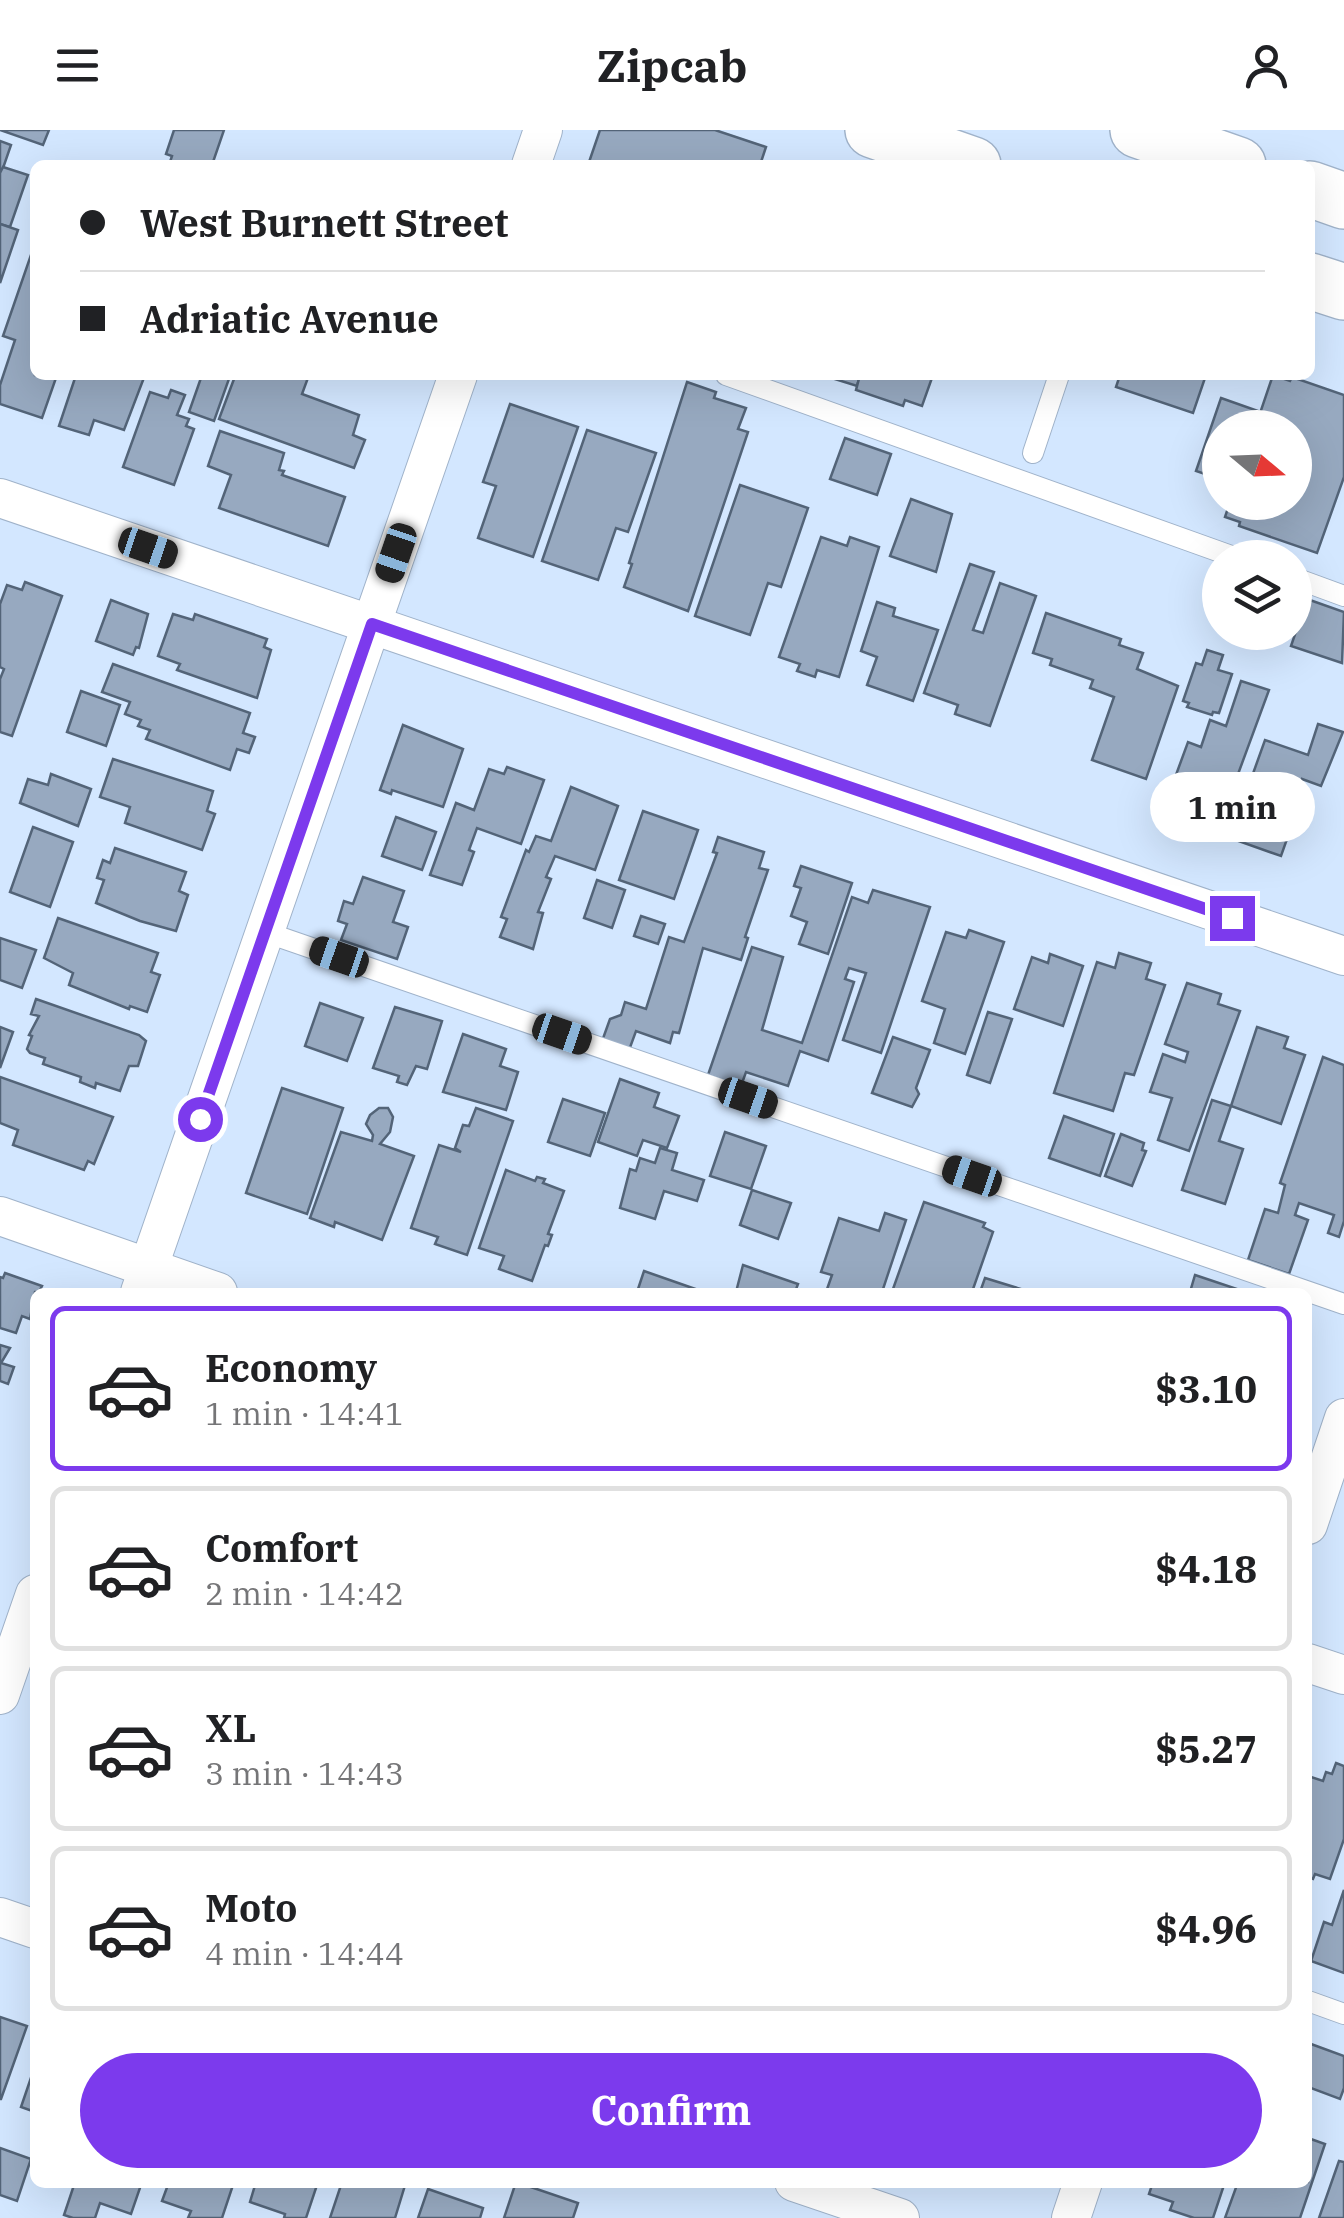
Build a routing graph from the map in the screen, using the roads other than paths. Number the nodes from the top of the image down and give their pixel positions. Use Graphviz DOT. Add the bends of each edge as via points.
graph roads {
  1 [pos="543,130"];
  2 [pos="873,130"];
  3 [pos="1138,130"];
  4 [pos="533,160"];
  5 [pos="959,160"];
  6 [pos="1224,160"];
  7 [pos="1315,192"];
  8 [pos="1344,201"];
  9 [pos="1315,283"];
  10 [pos="1344,292"];
  11 [pos="456,380"];
  12 [pos="740,380"];
  13 [pos="1057,380"];
  14 [pos="1033,453"];
  15 [pos="0,498"];
  16 [pos="1202,545"];
  17 [pos="1312,584"];
  18 [pos="1344,596"];
  19 [pos="372,624"];
  20 [pos="265,932"];
  21 [pos="1344,956"];
  22 [pos="0,1216"];
  23 [pos="144,1281"];
  24 [pos="191,1288"];
  25 [pos="1298,1288"];
  26 [pos="1312,1293"];
  27 [pos="1344,1304"];
  28 [pos="1344,1418"];
  29 [pos="1312,1513"];
  30 [pos="30,1608"];
  31 [pos="1312,1664"];
  32 [pos="1344,1675"];
  33 [pos="0,1695"];
  34 [pos="0,1917"];
  35 [pos="30,1927"];
  36 [pos="1312,2002"];
  37 [pos="1344,2014"];
  38 [pos="812,2188"];
  39 [pos="1081,2188"];
  40 [pos="900,2218"];
  41 [pos="1070,2218"];
  1 -- 4 [label="street"];
  2 -- 5 [label="main road"];
  3 -- 6 [label="main road"];
  7 -- 8 [label="main road"];
  9 -- 10 [label="main road"];
  11 -- 19 [label="street"];
  12 -- 16 [label="lane"];
  13 -- 14 [label="lane"];
  15 -- 19 [label="street"];
  17 -- 18 [label="lane"];
  19 -- 20 [label="street"];
  19 -- 21 [label="street"];
  20 -- 23 [label="street"];
  20 -- 25 [label="lane"];
  22 -- 23 [label="street"];
  23 -- 24 [label="street"];
  26 -- 27 [label="lane"];
  28 -- 29 [label="street"];
  30 -- 33 [label="street"];
  31 -- 32 [label="street"];
  34 -- 35 [label="street"];
  36 -- 37 [label="lane"];
  38 -- 40 [label="street"];
  39 -- 41 [label="street"];
}
